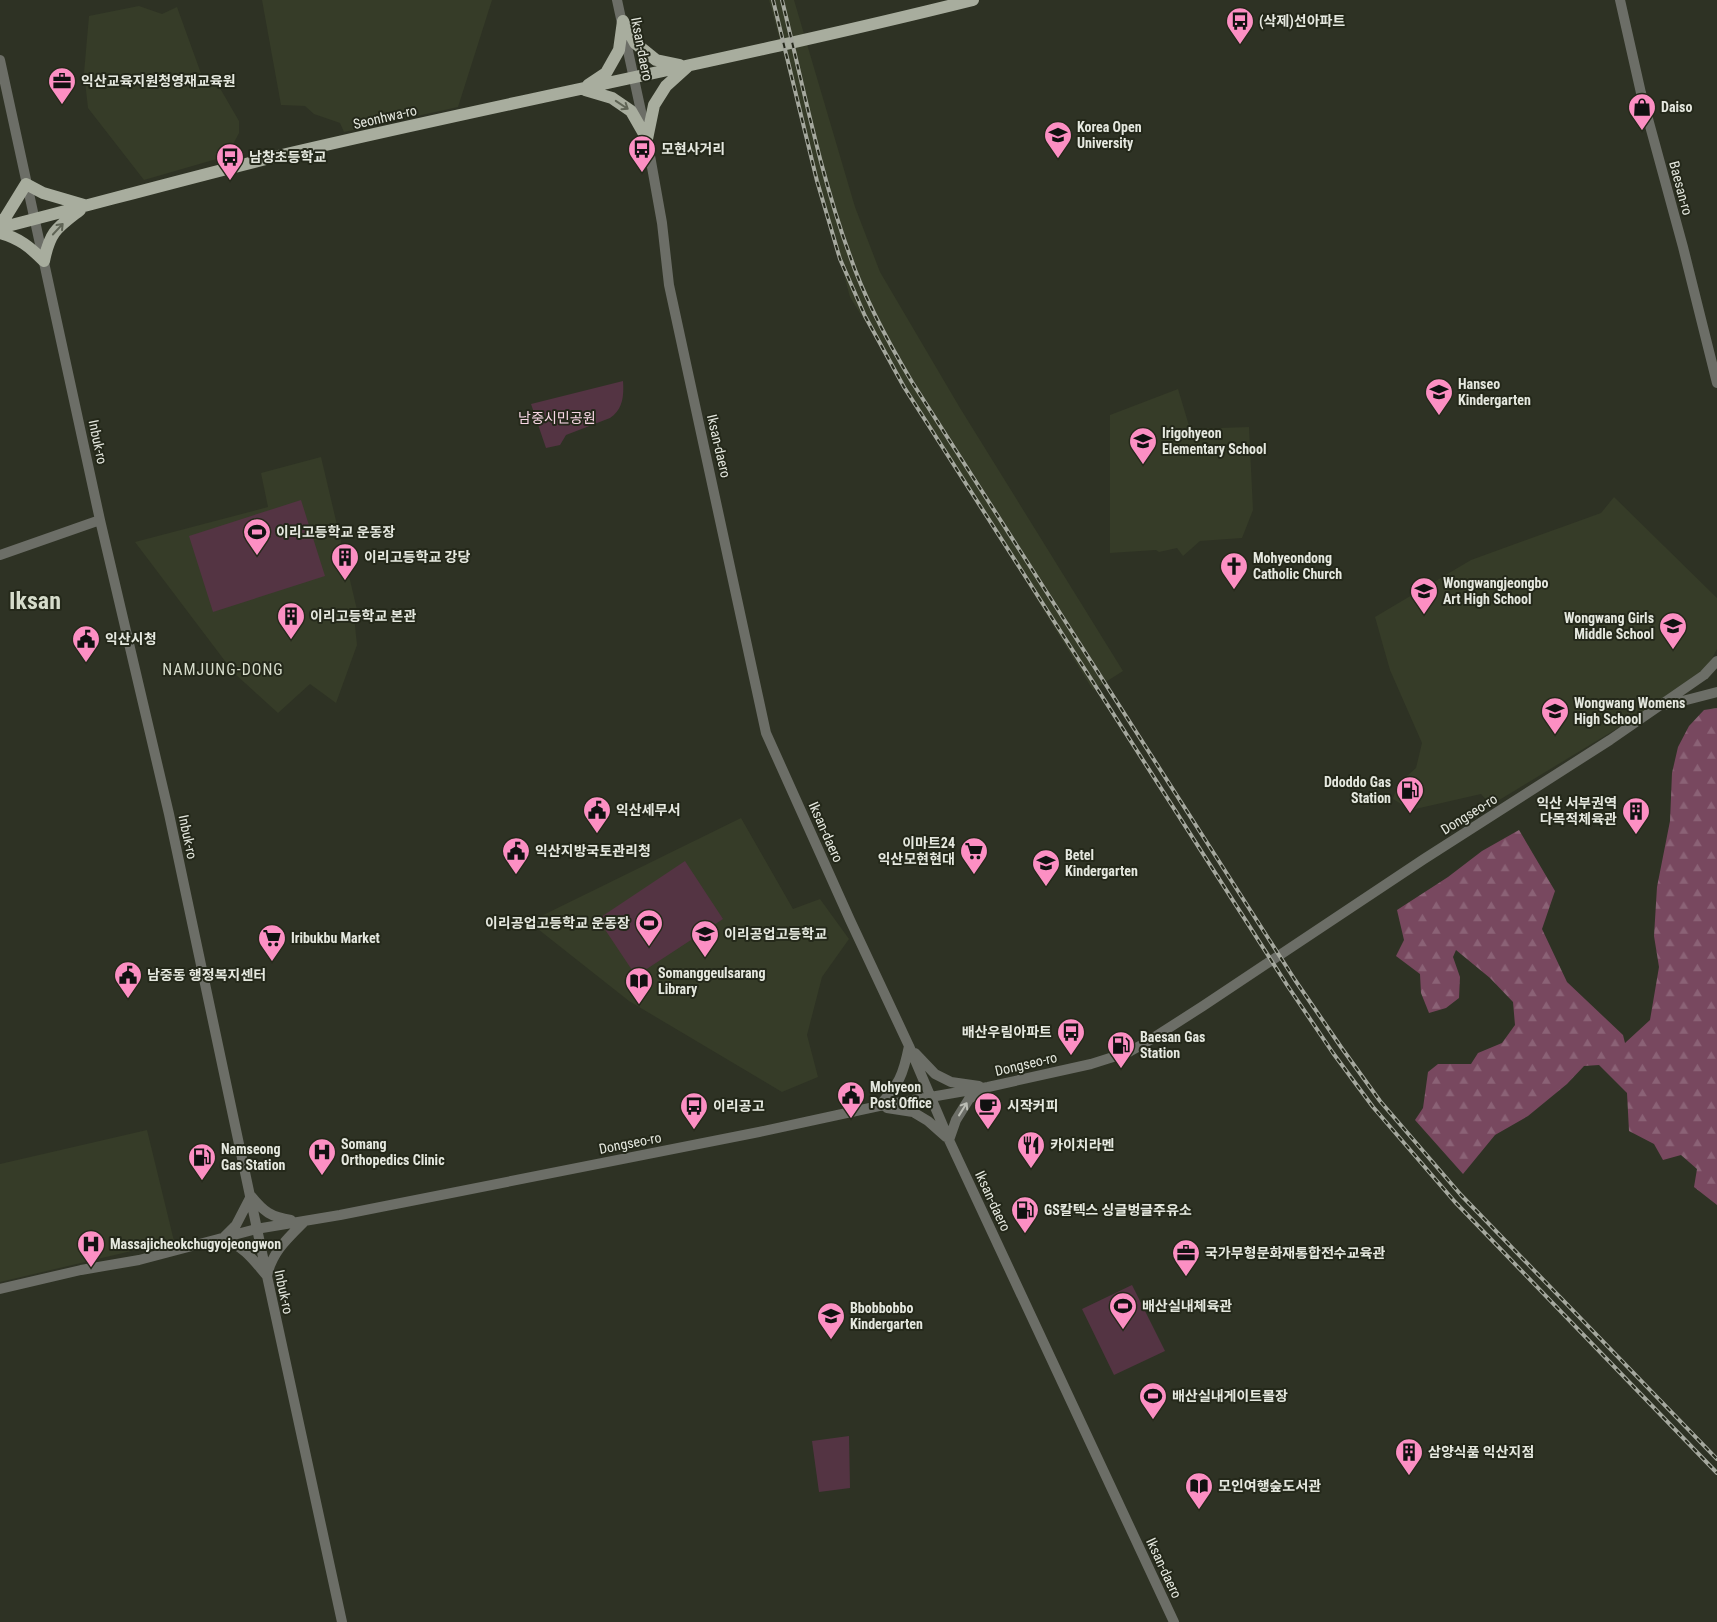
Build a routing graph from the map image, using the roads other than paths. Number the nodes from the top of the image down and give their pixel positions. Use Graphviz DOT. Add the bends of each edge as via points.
graph roads {
  1 [pos="617,0"];
  2 [pos="973,0"];
  3 [pos="1620,0"];
  4 [pos="623,22"];
  5 [pos="0,60"];
  6 [pos="687,66"];
  7 [pos="633,77"];
  8 [pos="582,89"];
  9 [pos="647,139"];
  10 [pos="26,184"];
  11 [pos="86,206"];
  12 [pos="34,219"];
  13 [pos="0,222"];
  14 [pos="0,228"];
  15 [pos="0,233"];
  16 [pos="44,261"];
  17 [pos="1717,383"];
  18 [pos="100,520"];
  19 [pos="0,555"];
  20 [pos="1717,661"];
  21 [pos="1717,692"];
  22 [pos="1659,707"];
  23 [pos="909,1046"];
  24 [pos="988,1087"];
  25 [pos="931,1097"];
  26 [pos="879,1106"];
  27 [pos="950,1140"];
  28 [pos="251,1196"];
  29 [pos="305,1221"];
  30 [pos="256,1228"];
  31 [pos="223,1238"];
  32 [pos="267,1276"];
  33 [pos="0,1289"];
  34 [pos="342,1622"];
  35 [pos="1174,1622"];
  1 -- 4 [label="street, Iksan-daero"];
  2 -- 6 [label="main road, Seonhwa-ro"];
  3 -- 17 [label="street, Baesan-ro"];
  4 -- 6 [label="main road" via="636,43 656,60"];
  4 -- 7 [label="street, Iksan-daero"];
  4 -- 8 [label="main road" via="619,50 606,73"];
  5 -- 10 [label="street, Inbuk-ro"];
  6 -- 7 [label="main road, Seonhwa-ro"];
  6 -- 9 [label="main road" via="666,86 654,105"];
  7 -- 8 [label="main road, Seonhwa-ro"];
  7 -- 9 [label="street, Iksan-daero"];
  8 -- 9 [label="main road, one-way" via="612,98 631,111"];
  8 -- 11 [label="main road, Seonhwa-ro" via="281,156"];
  9 -- 23 [label="street, Iksan-daero" via="669,285 766,733"];
  10 -- 11 [label="main road" via="43,193"];
  10 -- 12 [label="street, Inbuk-ro"];
  10 -- 13 [label="main road"];
  11 -- 12 [label="main road, Seonhwa-ro"];
  16 -- 11 [label="main road, one-way" via="48,243 57,228"];
  12 -- 14 [label="main road, Seonhwa-ro"];
  12 -- 16 [label="street, Inbuk-ro"];
  15 -- 16 [label="main road" via="25,243"];
  16 -- 18 [label="street, Inbuk-ro"];
  18 -- 19 [label="street"];
  18 -- 28 [label="street, Inbuk-ro" via="169,814"];
  20 -- 22 [label="street"];
  21 -- 22 [label="street"];
  22 -- 24 [label="street, Dongseo-ro" via="1129,1052"];
  23 -- 24 [label="street" via="934,1074 951,1082"];
  23 -- 25 [label="street, Iksan-daero"];
  23 -- 26 [label="street" via="905,1068 896,1088"];
  24 -- 25 [label="street, Dongseo-ro"];
  27 -- 24 [label="street, one-way" via="956,1120 969,1099"];
  25 -- 26 [label="street, Dongseo-ro"];
  25 -- 27 [label="street, Iksan-daero"];
  26 -- 27 [label="street" via="913,1112"];
  26 -- 29 [label="street, Dongseo-ro"];
  27 -- 35 [label="street, Iksan-daero"];
  28 -- 29 [label="street" via="275,1218"];
  28 -- 30 [label="street, Inbuk-ro"];
  28 -- 31 [label="street" via="238,1221"];
  29 -- 30 [label="street, Dongseo-ro"];
  29 -- 32 [label="street" via="270,1262"];
  30 -- 31 [label="street, Dongseo-ro"];
  30 -- 32 [label="street, Inbuk-ro"];
  31 -- 32 [label="street" via="248,1252"];
  31 -- 33 [label="street, Dongseo-ro" via="139,1260"];
  32 -- 34 [label="street, Inbuk-ro"];
}
